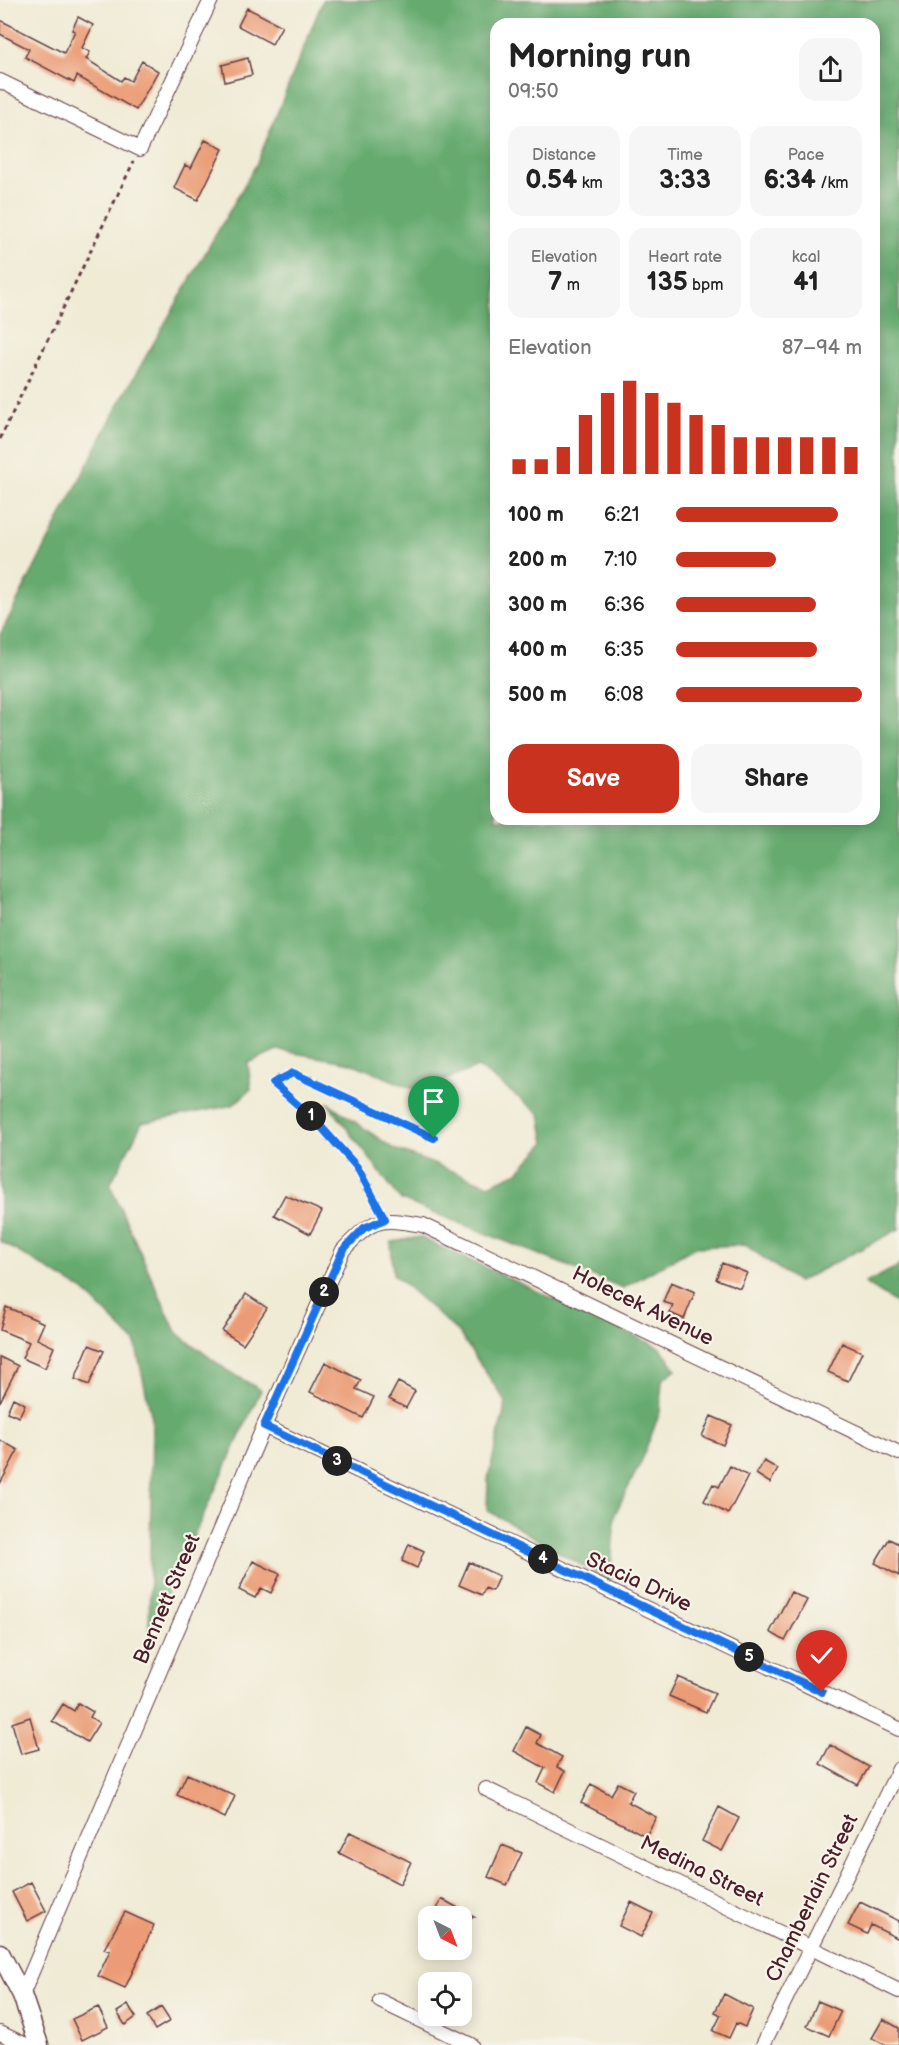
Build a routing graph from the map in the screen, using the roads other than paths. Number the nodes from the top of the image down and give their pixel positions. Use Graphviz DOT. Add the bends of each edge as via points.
graph roads {
  1 [pos="211,0"];
  2 [pos="0,81"];
  3 [pos="434,1138"];
  4 [pos="385,1219"];
  5 [pos="264,1426"];
  6 [pos="899,1453"];
  7 [pos="899,1729"];
  8 [pos="899,1769"];
  9 [pos="486,1789"];
  10 [pos="811,1948"];
  11 [pos="0,1953"];
  12 [pos="899,1991"];
  13 [pos="22,1995"];
  14 [pos="380,2001"];
  15 [pos="0,2033"];
  16 [pos="26,2045"];
  17 [pos="39,2045"];
  18 [pos="471,2045"];
  19 [pos="764,2045"];
  1 -- 2 [label="street" via="140,148"];
  3 -- 4 [label="lane" via="293,1073 273,1083 315,1120 357,1167"];
  4 -- 5 [label="street, Bennett Street" via="364,1228 343,1250"];
  4 -- 6 [label="street, Holecek Avenue" via="423,1225"];
  5 -- 7 [label="street, Stacia Drive"];
  5 -- 13 [label="street, Bennett Street"];
  8 -- 10 [label="street, Chamberlain Street"];
  9 -- 10 [label="street, Medina Street"];
  10 -- 12 [label="street, Medina Street"];
  10 -- 19 [label="street, Chamberlain Street"];
  11 -- 13 [label="street"];
  13 -- 17 [label="street"];
  14 -- 18 [label="street"];
  15 -- 16 [label="street"];
}
